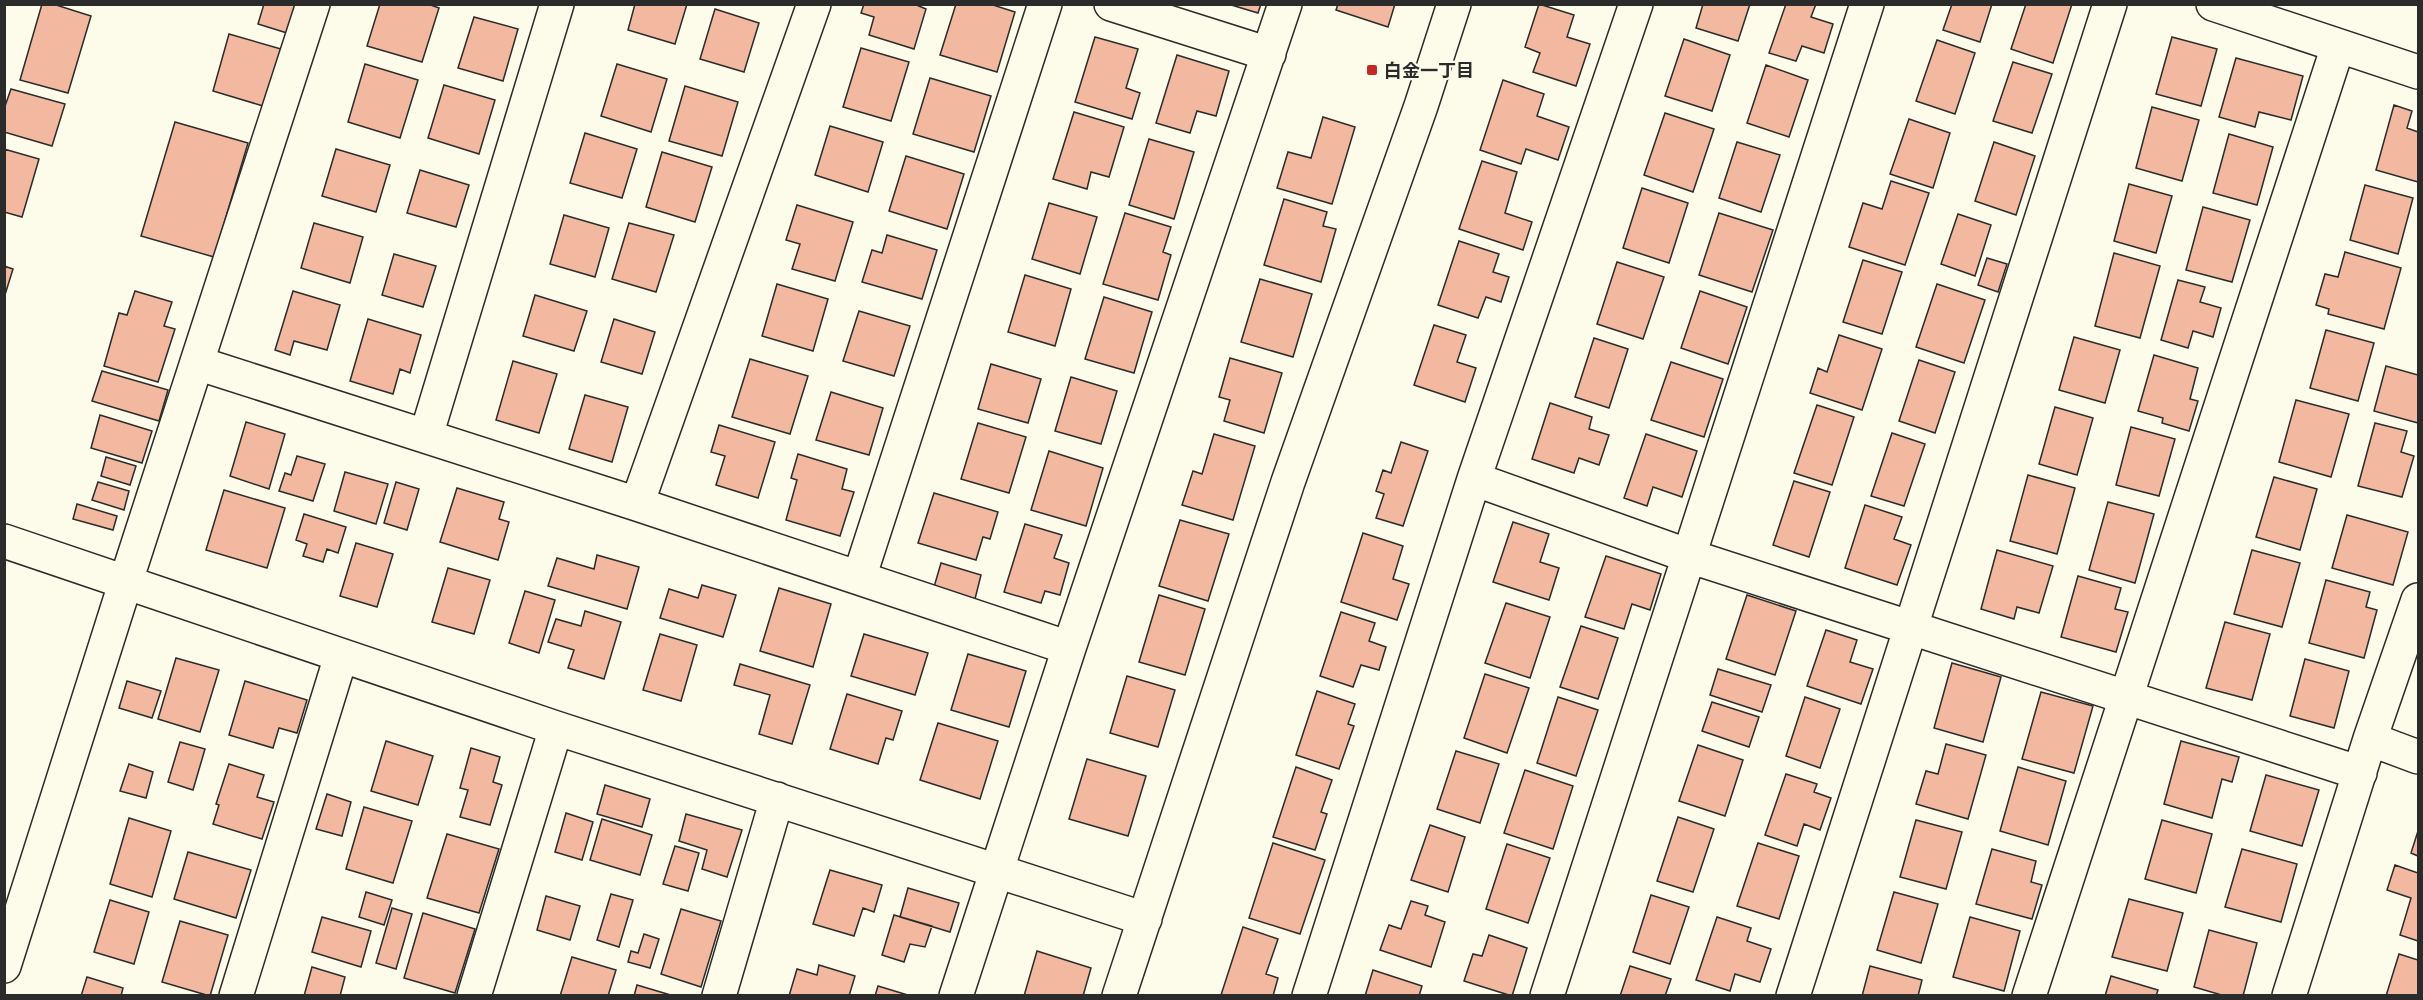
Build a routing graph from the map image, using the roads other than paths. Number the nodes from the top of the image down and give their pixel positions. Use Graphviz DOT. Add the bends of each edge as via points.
graph roads {
  1 [pos="313,4"];
  2 [pos="557,4"];
  3 [pos="814,4"];
  4 [pos="1045,4"];
  5 [pos="1111,4"];
  6 [pos="1285,4"];
  7 [pos="1454,4"];
  8 [pos="1636,4"];
  9 [pos="1867,4"];
  10 [pos="2110,4"];
  11 [pos="2213,4"];
  12 [pos="2338,46"];
  13 [pos="1269,54"];
  14 [pos="2418,72"];
  15 [pos="197,363"];
  16 [pos="426,436"];
  17 [pos="1474,479"];
  18 [pos="637,504"];
  19 [pos="4,541"];
  20 [pos="1689,555"];
  21 [pos="859,578"];
  22 [pos="126,581"];
  23 [pos="2418,600"];
  24 [pos="1912,628"];
  25 [pos="1069,648"];
  26 [pos="341,656"];
  27 [pos="2126,697"];
  28 [pos="556,728"];
  29 [pos="2370,739"];
  30 [pos="2418,758"];
  31 [pos="2360,773"];
  32 [pos="777,800"];
  33 [pos="998,870"];
  34 [pos="1145,919"];
  35 [pos="4,966"];
  36 [pos="236,996"];
  37 [pos="474,996"];
  38 [pos="719,996"];
  39 [pos="956,996"];
  40 [pos="1119,996"];
  41 [pos="1309,996"];
  42 [pos="1547,996"];
  43 [pos="1793,996"];
  44 [pos="2029,996"];
  45 [pos="2289,996"];
  1 -- 15 [label="street"];
  2 -- 16 [label="street"];
  3 -- 18 [label="street"];
  4 -- 21 [label="street"];
  5 -- 13 [label="street"];
  6 -- 13 [label="street"];
  7 -- 34 [label="street" via="1288,482"];
  8 -- 17 [label="street"];
  9 -- 20 [label="street"];
  10 -- 24 [label="street"];
  11 -- 12 [label="street"];
  12 -- 14 [label="street"];
  12 -- 27 [label="street"];
  13 -- 25 [label="street"];
  15 -- 16 [label="street"];
  15 -- 22 [label="street"];
  16 -- 18 [label="street"];
  17 -- 20 [label="street"];
  17 -- 41 [label="street"];
  18 -- 21 [label="street"];
  19 -- 22 [label="street"];
  20 -- 24 [label="street"];
  20 -- 42 [label="street"];
  21 -- 25 [label="street"];
  22 -- 26 [label="street"];
  22 -- 35 [label="street"];
  23 -- 29 [label="street"];
  24 -- 27 [label="street"];
  24 -- 43 [label="street"];
  25 -- 33 [label="street"];
  26 -- 28 [label="street"];
  26 -- 36 [label="street"];
  27 -- 31 [label="street"];
  27 -- 44 [label="street"];
  28 -- 32 [label="street"];
  28 -- 37 [label="street"];
  29 -- 30 [label="street"];
  29 -- 31 [label="street"];
  31 -- 45 [label="street"];
  32 -- 33 [label="street"];
  32 -- 38 [label="street"];
  33 -- 34 [label="street"];
  33 -- 39 [label="street"];
  34 -- 40 [label="street"];
}
